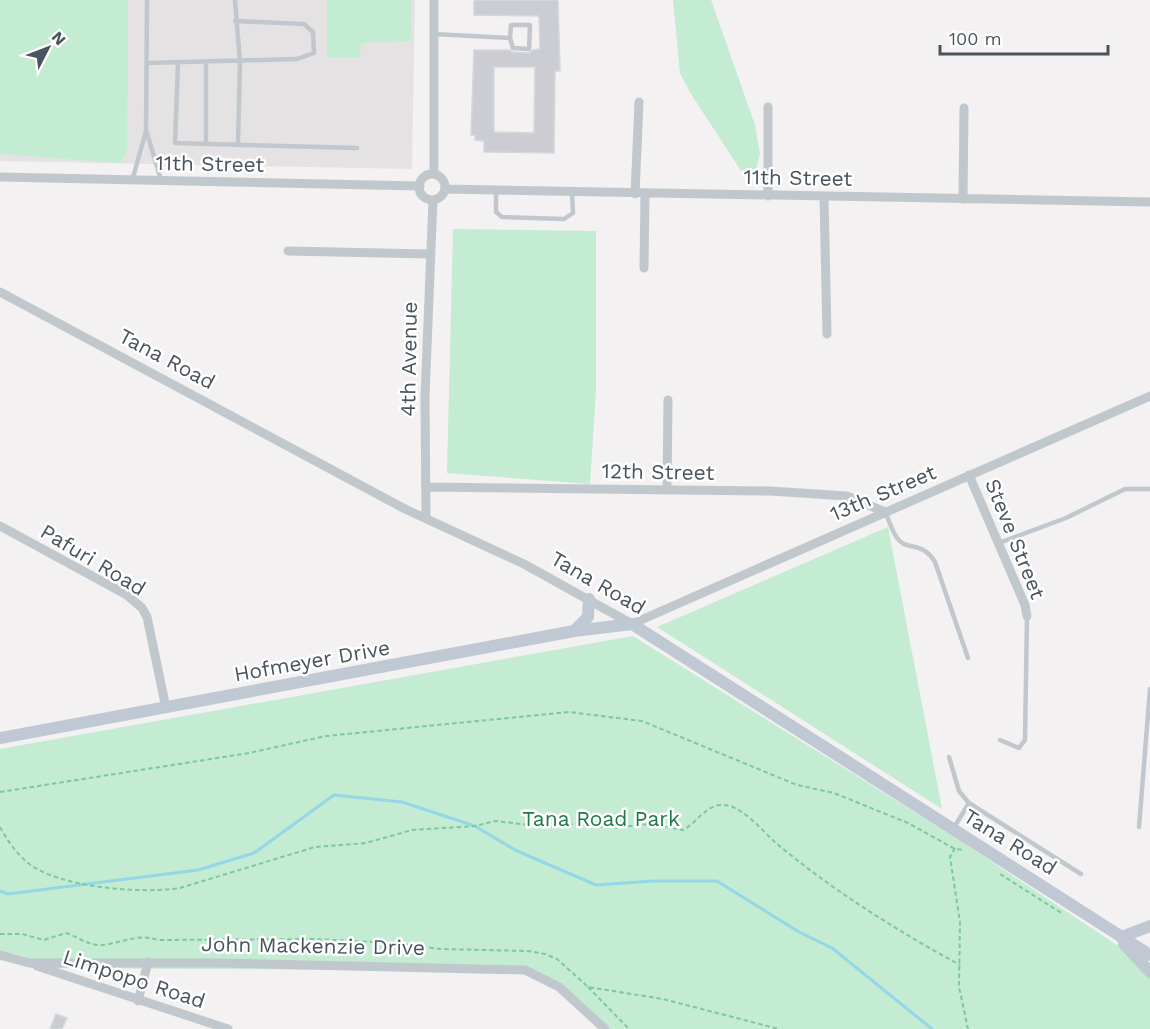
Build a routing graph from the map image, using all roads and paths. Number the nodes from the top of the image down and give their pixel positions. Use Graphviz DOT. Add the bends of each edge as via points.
graph roads {
  1 [pos="147,0"];
  2 [pos="235,0"];
  3 [pos="434,0"];
  4 [pos="235,21"];
  5 [pos="433,34"];
  6 [pos="510,38"];
  7 [pos="240,62"];
  8 [pos="147,63"];
  9 [pos="178,63"];
  10 [pos="206,63"];
  11 [pos="639,102"];
  12 [pos="768,107"];
  13 [pos="964,108"];
  14 [pos="146,131"];
  15 [pos="206,144"];
  16 [pos="238,145"];
  17 [pos="357,148"];
  18 [pos="434,174"];
  19 [pos="0,177"];
  20 [pos="132,181"];
  21 [pos="162,182"];
  22 [pos="420,186"];
  23 [pos="445,189"];
  24 [pos="496,191"];
  25 [pos="572,192"];
  26 [pos="640,194"];
  27 [pos="768,196"];
  28 [pos="824,197"];
  29 [pos="963,199"];
  30 [pos="433,200"];
  31 [pos="1150,202"];
  32 [pos="288,251"];
  33 [pos="429,254"];
  34 [pos="644,268"];
  35 [pos="0,292"];
  36 [pos="827,334"];
  37 [pos="1150,396"];
  38 [pos="668,400"];
  39 [pos="969,475"];
  40 [pos="426,487"];
  41 [pos="1150,489"];
  42 [pos="667,490"];
  43 [pos="885,512"];
  44 [pos="426,518"];
  45 [pos="0,526"];
  46 [pos="999,543"];
  47 [pos="589,599"];
  48 [pos="1027,616"];
  49 [pos="632,624"];
  50 [pos="574,631"];
  51 [pos="968,658"];
  52 [pos="1150,689"];
  53 [pos="165,708"];
  54 [pos="0,738"];
  55 [pos="1000,741"];
  56 [pos="949,757"];
  57 [pos="0,792"];
  58 [pos="969,803"];
  59 [pos="0,827"];
  60 [pos="1139,827"];
  61 [pos="958,832"];
  62 [pos="955,849"];
  63 [pos="972,850"];
  64 [pos="998,873"];
  65 [pos="1081,874"];
  66 [pos="1070,917"];
  67 [pos="1150,926"];
  68 [pos="1117,935"];
  69 [pos="0,955"];
  70 [pos="1150,955"];
  71 [pos="148,962"];
  72 [pos="29,963"];
  73 [pos="960,965"];
  74 [pos="1150,972"];
  75 [pos="588,987"];
  76 [pos="138,1001"];
  77 [pos="228,1029"];
  78 [pos="605,1029"];
  79 [pos="629,1029"];
  80 [pos="968,1029"];
  1 -- 8 [label="lane"];
  2 -- 4 [label="lane"];
  3 -- 5 [label="street"];
  4 -- 7 [label="lane"];
  4 -- 7 [label="lane" via="304,24 313,32 311,56"];
  5 -- 6 [label="lane"];
  5 -- 18 [label="street"];
  6 -- 6 [label="lane" via="513,48 529,49 530,25 511,25"];
  7 -- 10 [label="lane"];
  7 -- 16 [label="lane"];
  8 -- 9 [label="lane"];
  8 -- 14 [label="lane"];
  9 -- 10 [label="lane"];
  9 -- 15 [label="lane" via="175,143"];
  10 -- 15 [label="lane"];
  11 -- 26 [label="street"];
  12 -- 27 [label="street"];
  13 -- 29 [label="street"];
  14 -- 20 [label="lane"];
  14 -- 21 [label="lane"];
  15 -- 16 [label="lane"];
  16 -- 17 [label="lane"];
  18 -- 22 [label="street" via="426,176"];
  18 -- 23 [label="street" via="444,181"];
  19 -- 20 [label="street, 11th Street"];
  20 -- 21 [label="street, 11th Street"];
  21 -- 22 [label="street, 11th Street"];
  22 -- 30 [label="street" via="425,197"];
  23 -- 24 [label="street, 11th Street"];
  23 -- 30 [label="street" via="441,197"];
  24 -- 25 [label="street, 11th Street"];
  24 -- 25 [label="lane" via="496,213 502,217 564,219 573,213"];
  25 -- 26 [label="street, 11th Street"];
  26 -- 27 [label="street, 11th Street"];
  26 -- 34 [label="street"];
  27 -- 28 [label="street, 11th Street"];
  28 -- 29 [label="street, 11th Street"];
  28 -- 36 [label="street"];
  29 -- 31 [label="street, 11th Street"];
  30 -- 33 [label="street, 4th Avenue"];
  32 -- 33 [label="street"];
  33 -- 40 [label="street, 4th Avenue"];
  35 -- 44 [label="street, Tana Road"];
  37 -- 39 [label="street, 13th Street"];
  38 -- 42 [label="street"];
  39 -- 43 [label="street, 13th Street"];
  39 -- 46 [label="street, Steve Street"];
  40 -- 42 [label="street, 12th Street"];
  40 -- 44 [label="street, 4th Avenue"];
  41 -- 46 [label="lane" via="1125,489 1066,518"];
  42 -- 43 [label="street, 12th Street" via="840,496 861,500"];
  43 -- 49 [label="street, 13th Street"];
  43 -- 51 [label="lane" via="897,539 929,552 935,562"];
  44 -- 47 [label="street, Tana Road"];
  45 -- 53 [label="street, Pafuri Road" via="127,595 142,608"];
  46 -- 48 [label="street, Steve Street"];
  47 -- 49 [label="street, Tana Road"];
  47 -- 50 [label="main road" via="588,617"];
  48 -- 55 [label="lane" via="1025,740 1019,748"];
  49 -- 50 [label="main road, Hofmeyer Drive"];
  49 -- 61 [label="main road, Tana Road"];
  50 -- 53 [label="main road, Hofmeyer Drive"];
  52 -- 60 [label="lane"];
  53 -- 54 [label="main road, Hofmeyer Drive"];
  56 -- 58 [label="lane" via="959,791"];
  57 -- 62 [label="path" via="249,753 326,736 569,712 642,722 797,785 834,793 908,823"];
  58 -- 61 [label="lane"];
  58 -- 65 [label="lane"];
  59 -- 73 [label="path" via="29,864 64,880 157,892 315,847 366,843 412,830 495,821 612,828 649,824 683,830 710,809 720,805 735,807 778,845 851,898"];
  61 -- 62 [label="path"];
  61 -- 68 [label="main road, Tana Road"];
  62 -- 63 [label="path"];
  62 -- 73 [label="path" via="950,857 960,922"];
  64 -- 66 [label="path"];
  67 -- 68 [label="main road"];
  68 -- 70 [label="main road, Tana Road"];
  68 -- 74 [label="main road"];
  69 -- 72 [label="street, John Mackenzie Drive"];
  71 -- 72 [label="street, John Mackenzie Drive"];
  71 -- 76 [label="street"];
  71 -- 78 [label="street, John Mackenzie Drive" via="525,970 559,987"];
  72 -- 76 [label="street, Limpopo Road"];
  73 -- 80 [label="path" via="959,987"];
  75 -- 79 [label="path"];
  76 -- 77 [label="street, Limpopo Road"];
}
